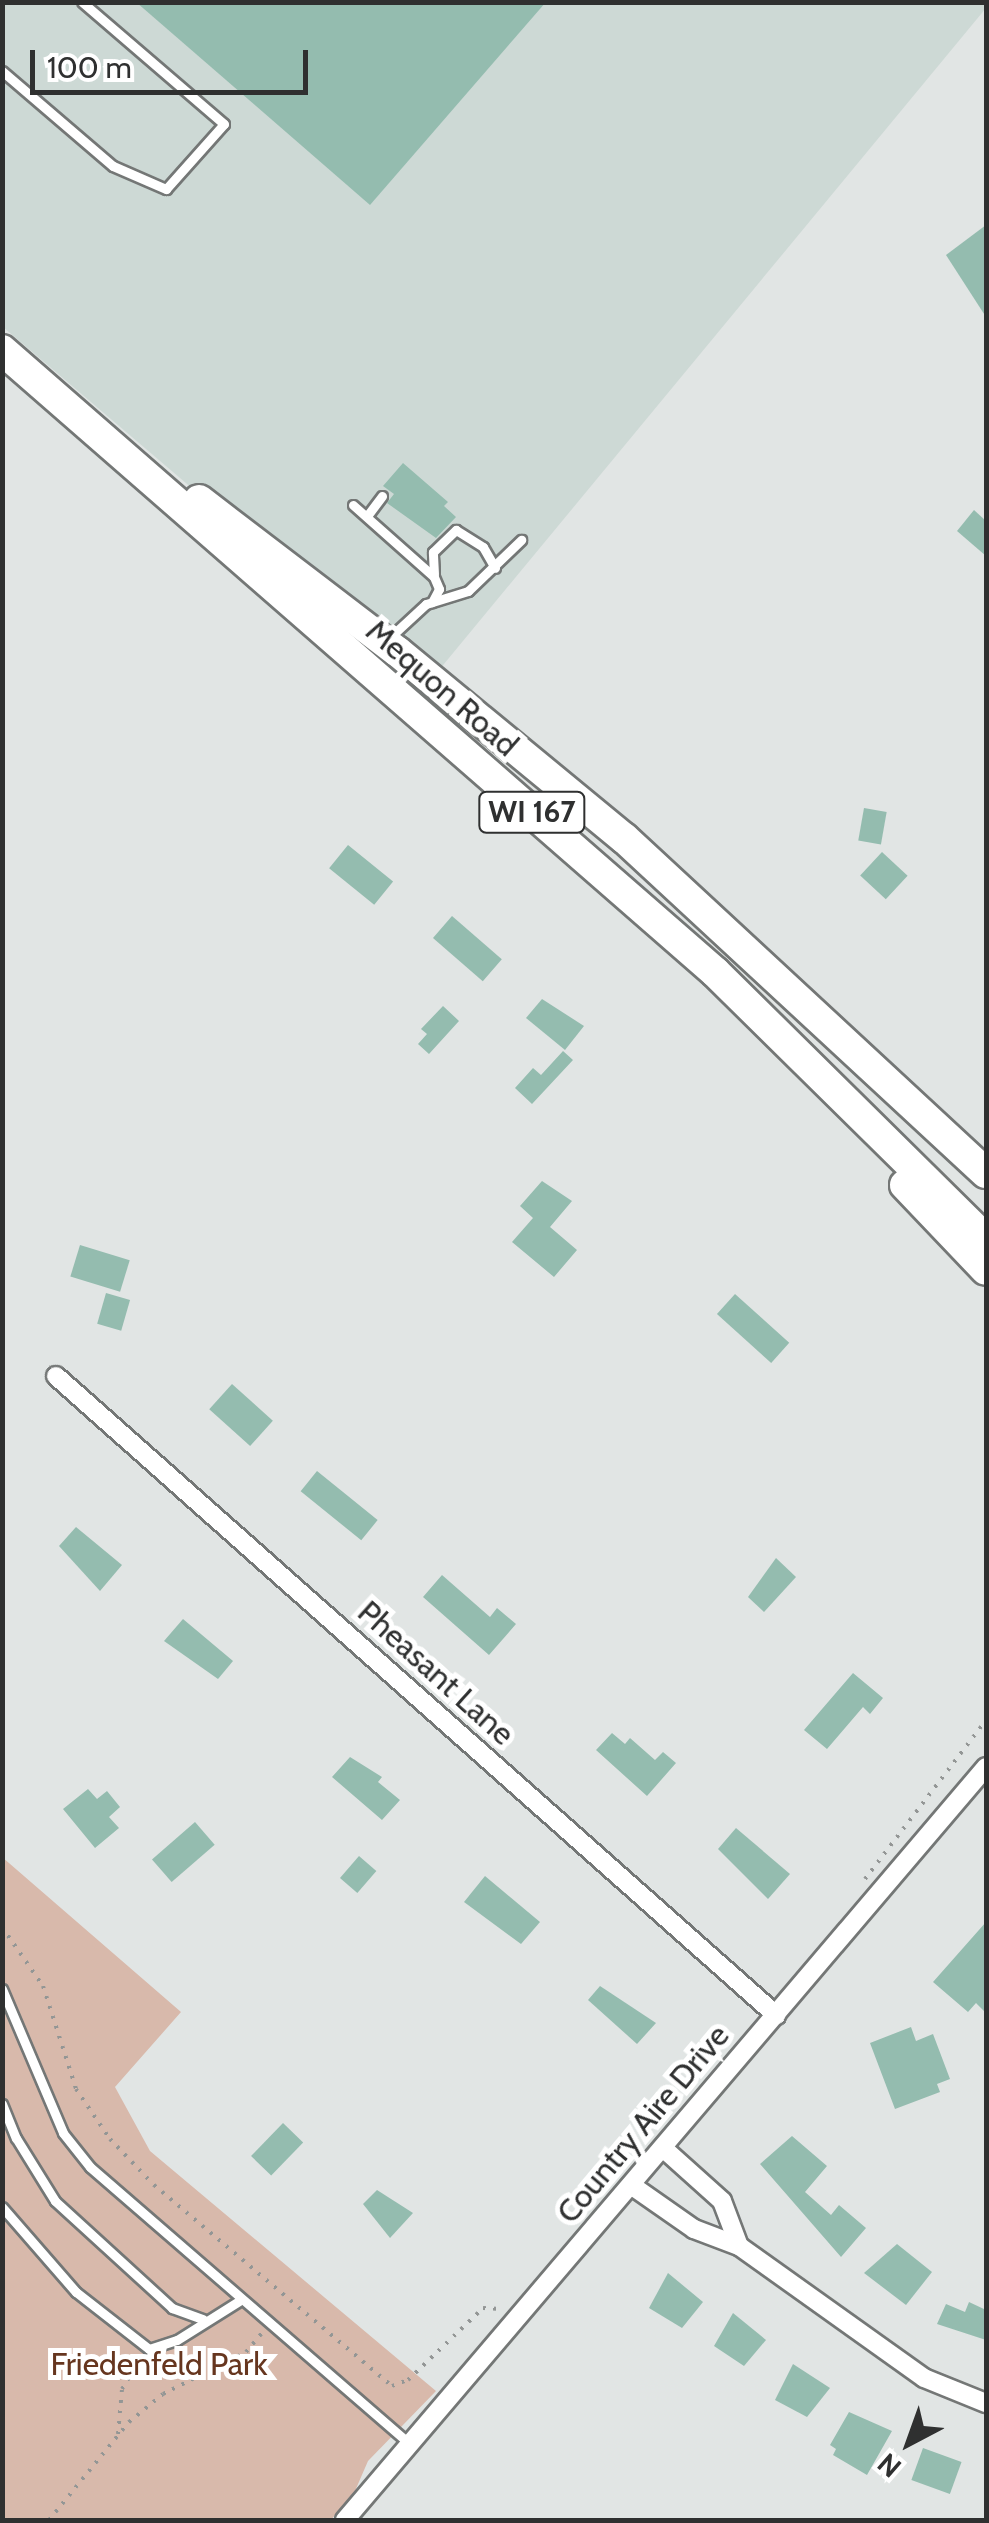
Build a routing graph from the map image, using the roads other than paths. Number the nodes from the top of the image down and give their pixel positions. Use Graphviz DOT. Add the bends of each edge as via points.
graph roads {
  1 [pos="82,2"];
  2 [pos="2,71"];
  3 [pos="2,350"];
  4 [pos="64,402"];
  5 [pos="382,496"];
  6 [pos="353,505"];
  7 [pos="366,516"];
  8 [pos="520,540"];
  9 [pos="495,568"];
  10 [pos="434,577"];
  11 [pos="432,602"];
  12 [pos="385,642"];
  13 [pos="835,1085"];
  14 [pos="893,1148"];
  15 [pos="986,1173"];
  16 [pos="986,1214"];
  17 [pos="986,1239"];
  18 [pos="986,1270"];
  19 [pos="56,1376"];
  20 [pos="986,1767"];
  21 [pos="2,1988"];
  22 [pos="776,2015"];
  23 [pos="17,2024"];
  24 [pos="2,2029"];
  25 [pos="2,2104"];
  26 [pos="662,2148"];
  27 [pos="631,2185"];
  28 [pos="2,2207"];
  29 [pos="739,2246"];
  30 [pos="239,2301"];
  31 [pos="203,2319"];
  32 [pos="986,2403"];
  33 [pos="410,2444"];
  34 [pos="345,2520"];
  1 -- 2 [label="lane" via="224,124 166,188 113,166"];
  3 -- 4 [label="main road, Mequon Road / WI 167"];
  4 -- 12 [label="main road, Mequon Road / WI 167" via="88,413"];
  4 -- 13 [label="main road, Mequon Road / WI 167" via="715,972"];
  5 -- 7 [label="lane"];
  6 -- 7 [label="lane"];
  7 -- 10 [label="lane"];
  8 -- 9 [label="lane"];
  9 -- 10 [label="lane" via="483,547 456,530 434,552"];
  9 -- 11 [label="lane" via="468,591"];
  10 -- 11 [label="lane" via="439,589"];
  11 -- 12 [label="lane"];
  12 -- 15 [label="main road, Mequon Road / WI 167" via="742,942"];
  13 -- 14 [label="main road, Mequon Road / WI 167"];
  13 -- 18 [label="main road" via="856,1128"];
  14 -- 16 [label="main road"];
  14 -- 17 [label="main road, Mequon Road / WI 167"];
  19 -- 22 [label="street, Pheasant Lane"];
  20 -- 22 [label="street, Country Aire Drive"];
  21 -- 23 [label="lane"];
  22 -- 26 [label="street, Country Aire Drive"];
  23 -- 24 [label="lane"];
  23 -- 30 [label="lane" via="63,2133 90,2167"];
  25 -- 31 [label="lane" via="55,2201 172,2308"];
  26 -- 27 [label="street, Country Aire Drive"];
  26 -- 29 [label="street" via="722,2201"];
  27 -- 29 [label="street" via="694,2229"];
  27 -- 33 [label="street, Country Aire Drive"];
  28 -- 31 [label="lane" via="76,2292 150,2349 178,2340"];
  29 -- 32 [label="street" via="924,2378"];
  30 -- 31 [label="lane"];
  30 -- 33 [label="lane"];
  33 -- 34 [label="street, Country Aire Drive"];
}
